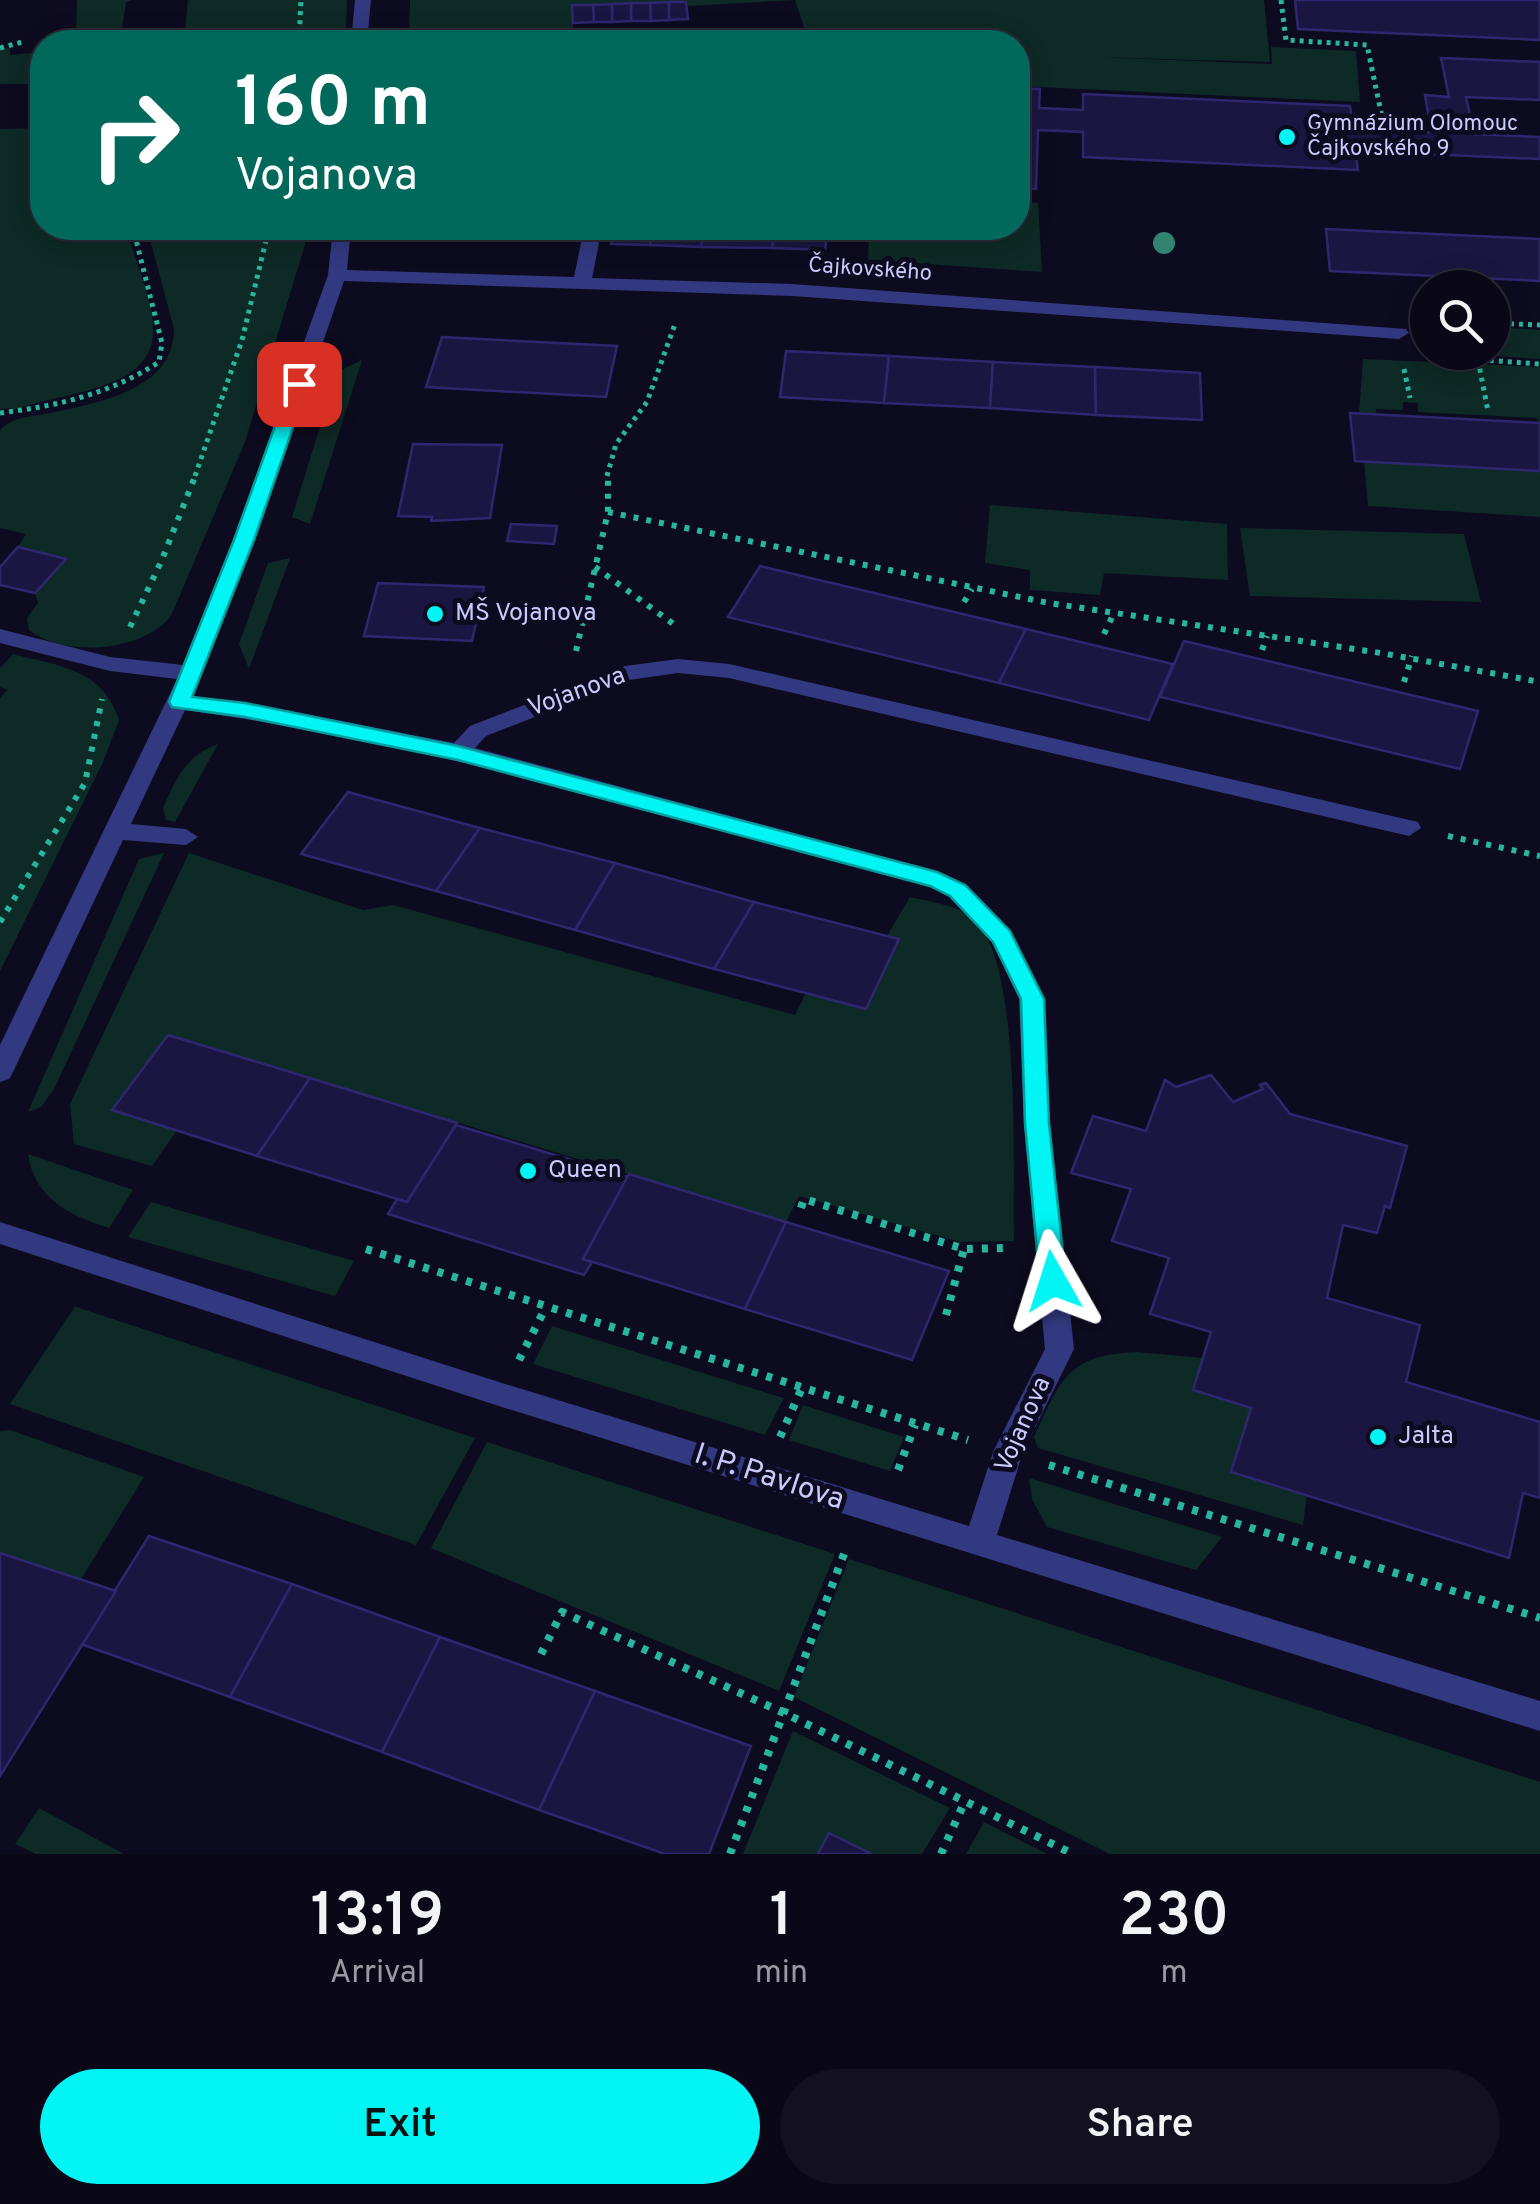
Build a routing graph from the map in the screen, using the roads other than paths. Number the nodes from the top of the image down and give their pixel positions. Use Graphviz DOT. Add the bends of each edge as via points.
graph roads {
  1 [pos="363,0"];
  2 [pos="360,30"];
  3 [pos="341,240"];
  4 [pos="591,240"];
  5 [pos="338,275"];
  6 [pos="582,283"];
  7 [pos="1399,333"];
  8 [pos="0,636"];
  9 [pos="191,674"];
  10 [pos="179,702"];
  11 [pos="458,753"];
  12 [pos="1409,828"];
  13 [pos="117,831"];
  14 [pos="186,837"];
  15 [pos="0,1072"];
  16 [pos="0,1233"];
  17 [pos="979,1544"];
  18 [pos="1540,1716"];
  1 -- 2 [label="street"];
  3 -- 5 [label="street"];
  4 -- 6 [label="street"];
  5 -- 6 [label="street, Čajkovského"];
  5 -- 9 [label="street"];
  6 -- 7 [label="street, Čajkovského"];
  8 -- 9 [label="street" via="110,664"];
  9 -- 10 [label="street"];
  10 -- 11 [label="street, Vojanova"];
  10 -- 13 [label="street"];
  11 -- 12 [label="street, Vojanova" via="478,731 578,690 625,673 678,666"];
  11 -- 17 [label="street, Vojanova" via="937,880 958,891 1002,937 1032,999 1060,1349 1008,1452"];
  13 -- 14 [label="street"];
  13 -- 15 [label="street"];
  16 -- 17 [label="street, I. P. Pavlova"];
  17 -- 18 [label="street, I. P. Pavlova"];
}
